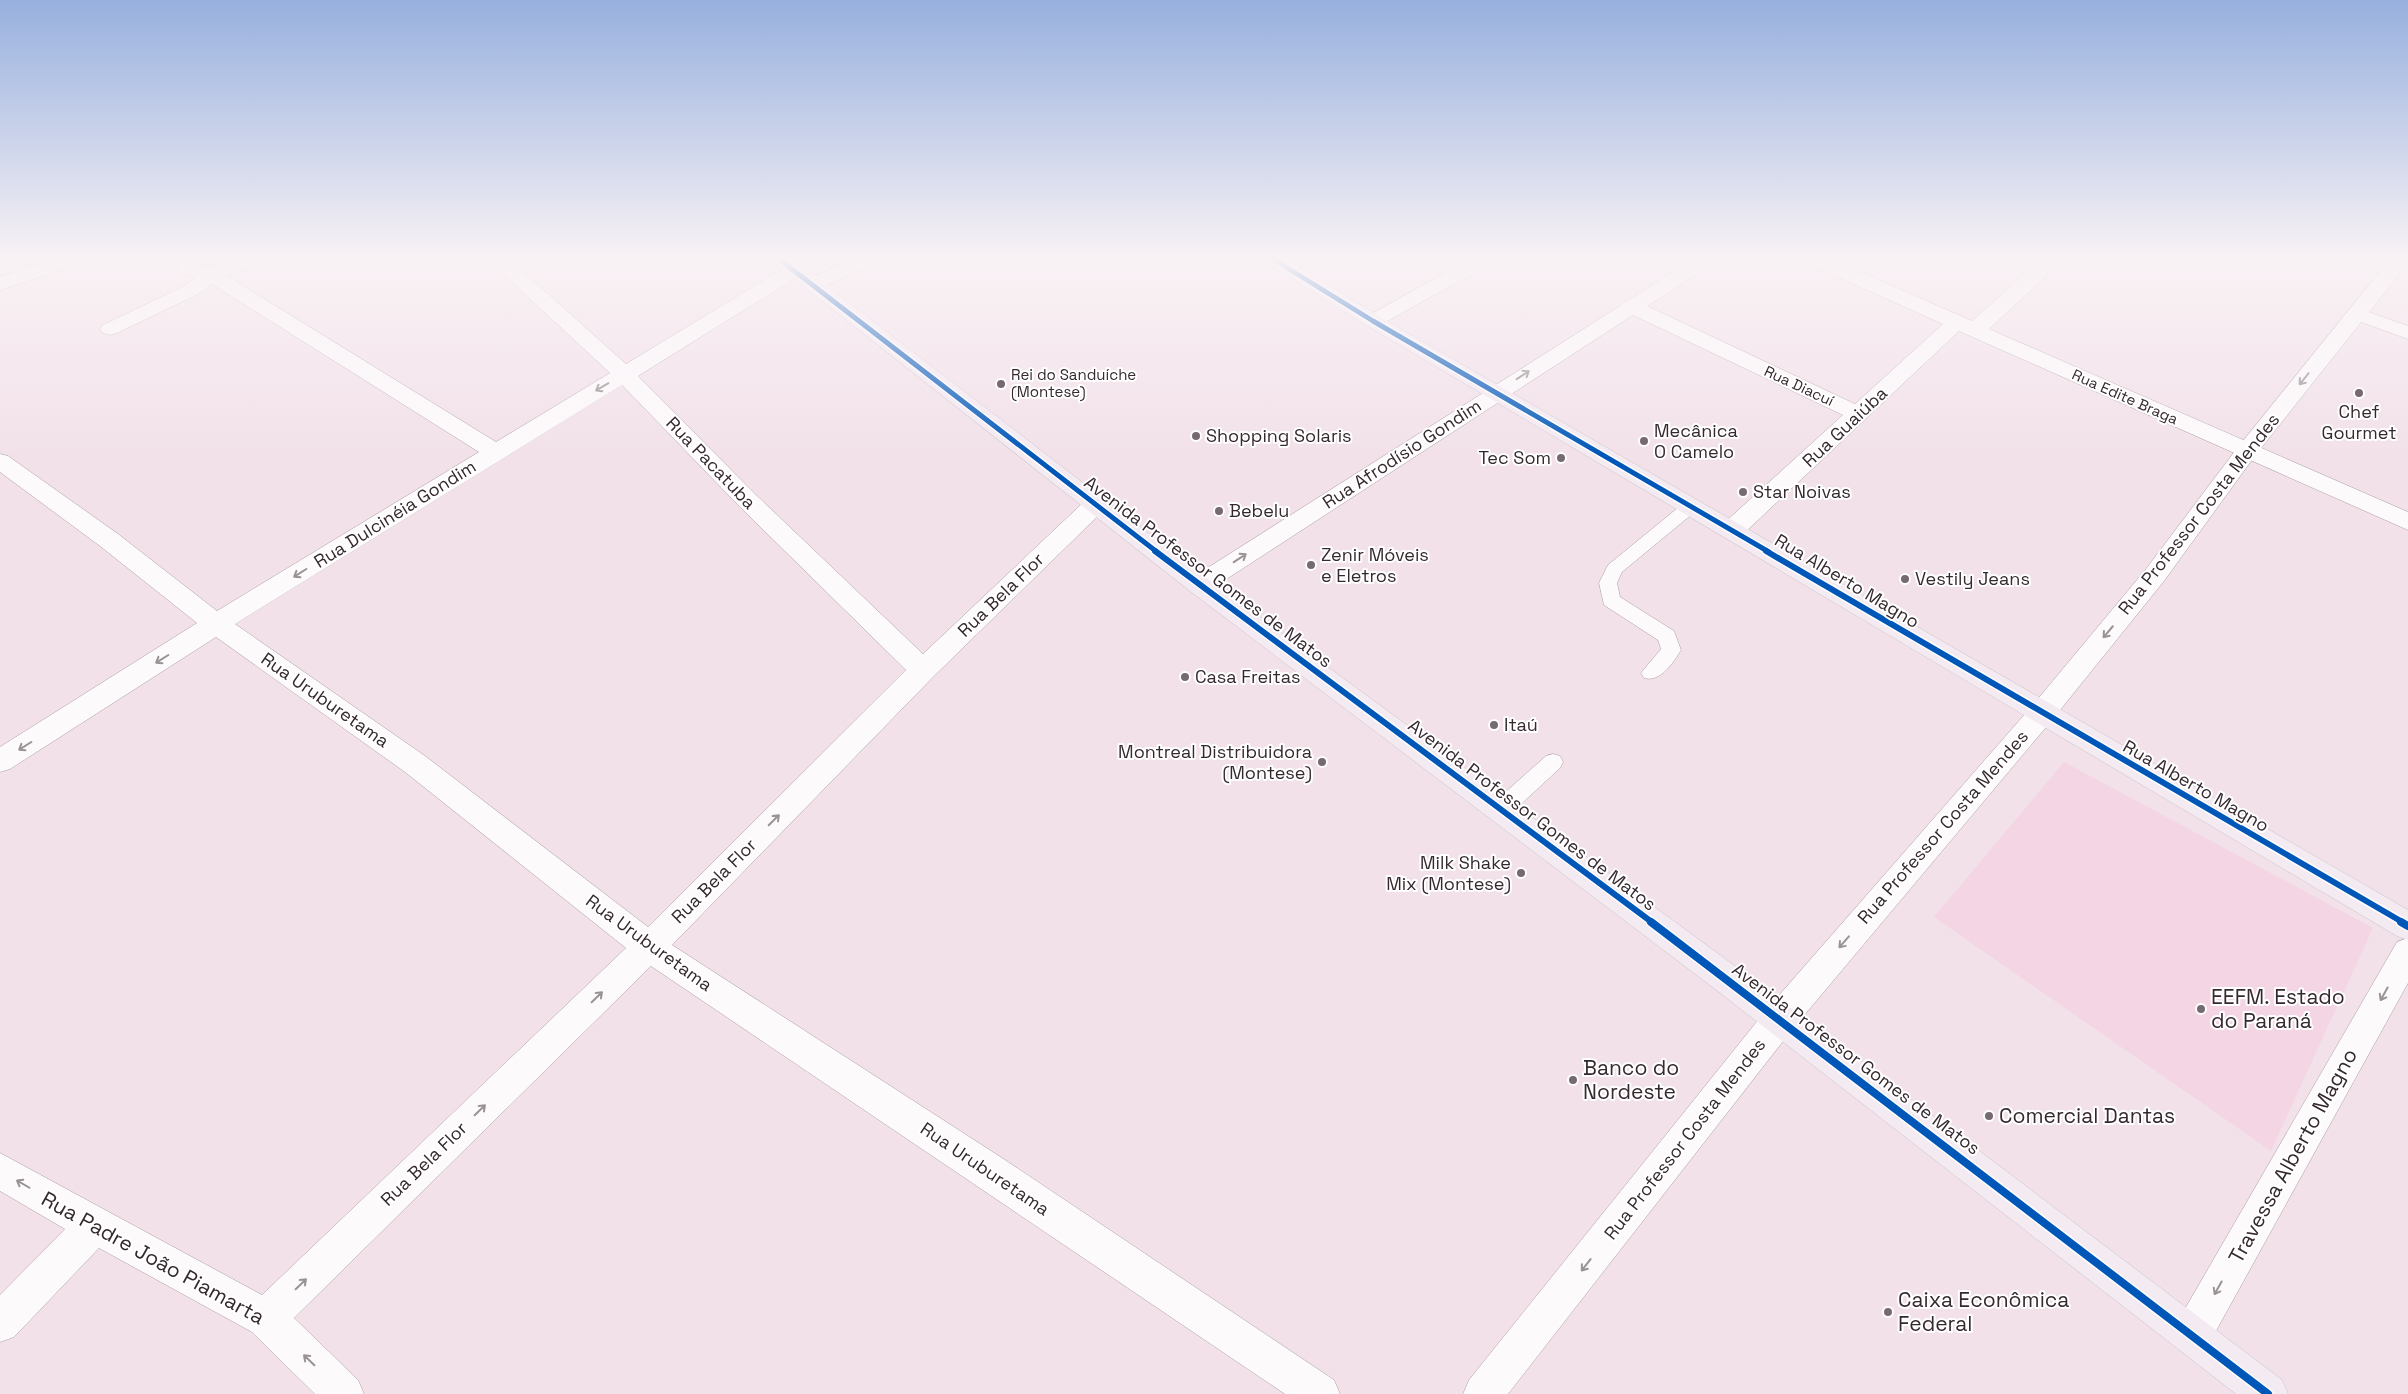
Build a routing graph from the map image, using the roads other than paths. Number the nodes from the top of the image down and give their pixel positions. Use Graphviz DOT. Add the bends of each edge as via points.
graph roads {
  1 [pos="118,324"];
  2 [pos="290,324"];
  3 [pos="569,324"];
  4 [pos="708,324"];
  5 [pos="862,324"];
  6 [pos="1378,324"];
  7 [pos="1602,324"];
  8 [pos="1668,324"];
  9 [pos="1958,324"];
  10 [pos="1969,324"];
  11 [pos="2349,324"];
  12 [pos="2384,324"];
  13 [pos="1965,327"];
  14 [pos="110,328"];
  15 [pos="2408,333"];
  16 [pos="624,374"];
  17 [pos="1496,392"];
  18 [pos="1859,414"];
  19 [pos="495,452"];
  20 [pos="2246,452"];
  21 [pos="0,461"];
  22 [pos="1095,505"];
  23 [pos="1691,506"];
  24 [pos="2408,522"];
  25 [pos="1732,530"];
  26 [pos="1199,585"];
  27 [pos="216,624"];
  28 [pos="923,670"];
  29 [pos="1651,673"];
  30 [pos="2042,713"];
  31 [pos="0,761"];
  32 [pos="1553,762"];
  33 [pos="1500,810"];
  34 [pos="2408,926"];
  35 [pos="648,947"];
  36 [pos="2408,952"];
  37 [pos="1779,1020"];
  38 [pos="0,1171"];
  39 [pos="95,1226"];
  40 [pos="266,1318"];
  41 [pos="0,1323"];
  42 [pos="2192,1335"];
  43 [pos="344,1394"];
  44 [pos="1320,1394"];
  45 [pos="1483,1394"];
  46 [pos="2268,1394"];
  1 -- 14 [label="street"];
  2 -- 19 [label="street"];
  3 -- 16 [label="street, Rua Pacatuba"];
  4 -- 16 [label="street, Rua Dulcinéia Gondim"];
  5 -- 22 [label="main road, Avenida Professor Gomes de Matos"];
  6 -- 17 [label="main road, Rua Alberto Magno"];
  17 -- 7 [label="street, Rua Afrodísio Gondim, one-way"];
  8 -- 18 [label="street, Rua Diacuí"];
  9 -- 13 [label="street, Rua Edite Braga"];
  10 -- 13 [label="street, Rua Guaiúba"];
  11 -- 20 [label="street, Rua Professor Costa Mendes, one-way"];
  12 -- 15 [label="street"];
  13 -- 18 [label="street, Rua Guaiúba"];
  13 -- 20 [label="street, Rua Edite Braga"];
  16 -- 19 [label="street, Rua Dulcinéia Gondim, one-way"];
  16 -- 28 [label="street, Rua Pacatuba" via="748,501"];
  17 -- 23 [label="main road, Rua Alberto Magno"];
  26 -- 17 [label="street, Rua Afrodísio Gondim, one-way"];
  18 -- 25 [label="street, Rua Guaiúba"];
  19 -- 27 [label="street, Rua Dulcinéia Gondim, one-way"];
  20 -- 24 [label="street, Rua Edite Braga"];
  20 -- 30 [label="street, Rua Professor Costa Mendes, one-way" via="2155,575"];
  21 -- 27 [label="street, Rua Uruburetama" via="109,540"];
  22 -- 26 [label="main road, Avenida Professor Gomes de Matos"];
  22 -- 28 [label="street, Rua Bela Flor"];
  23 -- 25 [label="main road, Rua Alberto Magno"];
  23 -- 29 [label="lane" via="1614,570 1608,583 1611,600 1667,636 1671,650"];
  25 -- 30 [label="main road, Rua Alberto Magno"];
  26 -- 33 [label="main road, Avenida Professor Gomes de Matos"];
  27 -- 31 [label="street, Rua Dulcinéia Gondim, one-way"];
  27 -- 35 [label="street, Rua Uruburetama" via="415,764"];
  35 -- 28 [label="street, Rua Bela Flor, one-way"];
  30 -- 34 [label="main road, Rua Alberto Magno"];
  30 -- 37 [label="street, Rua Professor Costa Mendes, one-way"];
  32 -- 33 [label="lane"];
  33 -- 37 [label="main road, Avenida Professor Gomes de Matos"];
  40 -- 35 [label="street, Rua Bela Flor, one-way"];
  35 -- 44 [label="street, Rua Uruburetama"];
  36 -- 42 [label="street, Travessa Alberto Magno, one-way"];
  37 -- 42 [label="main road, Avenida Professor Gomes de Matos"];
  37 -- 45 [label="street, Rua Professor Costa Mendes, one-way"];
  39 -- 38 [label="street, Rua Padre João Piamarta, one-way"];
  39 -- 40 [label="street, Rua Padre João Piamarta"];
  39 -- 41 [label="street"];
  43 -- 40 [label="street, Rua Padre João Piamarta, one-way"];
  42 -- 46 [label="main road, Avenida Professor Gomes de Matos"];
}
